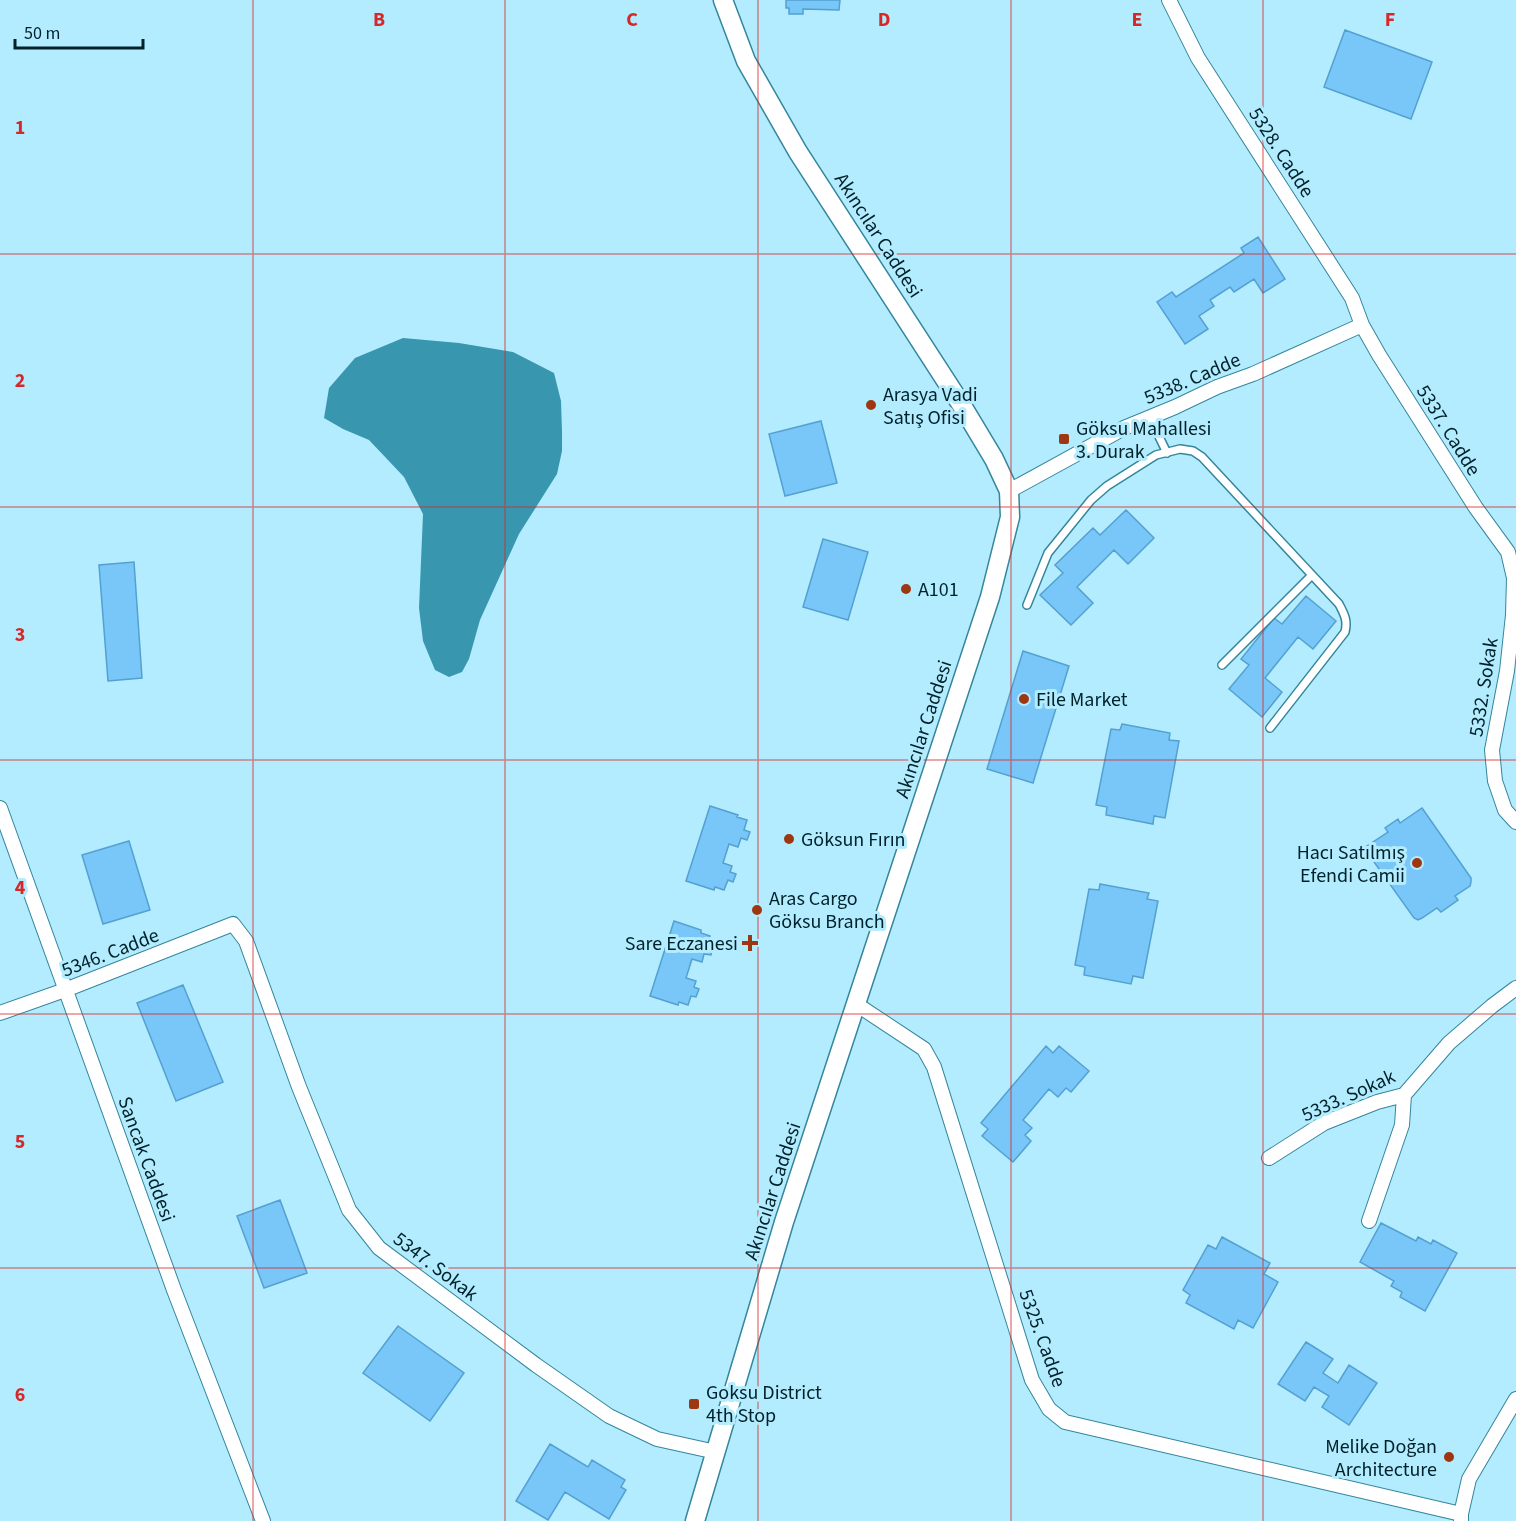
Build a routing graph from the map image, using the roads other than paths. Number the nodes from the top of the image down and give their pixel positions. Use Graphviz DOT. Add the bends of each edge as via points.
graph roads {
  1 [pos="723,0"];
  2 [pos="1169,0"];
  3 [pos="1362,325"];
  4 [pos="1149,418"];
  5 [pos="1167,453"];
  6 [pos="1010,491"];
  7 [pos="1508,552"];
  8 [pos="1312,575"];
  9 [pos="1027,605"];
  10 [pos="1222,665"];
  11 [pos="1270,728"];
  12 [pos="0,808"];
  13 [pos="1516,822"];
  14 [pos="232,924"];
  15 [pos="1516,988"];
  16 [pos="65,990"];
  17 [pos="856,1004"];
  18 [pos="0,1013"];
  19 [pos="1404,1095"];
  20 [pos="1269,1158"];
  21 [pos="1369,1221"];
  22 [pos="1516,1399"];
  23 [pos="716,1452"];
  24 [pos="1461,1518"];
  25 [pos="263,1521"];
  26 [pos="695,1521"];
  1 -- 6 [label="street, Akıncılar Caddesi" via="746,61 798,152 961,404"];
  2 -- 3 [label="street, 5328. Cadde" via="1198,58 1352,298"];
  3 -- 4 [label="street, 5338. Cadde"];
  3 -- 7 [label="street, 5337. Cadde" via="1476,508"];
  4 -- 5 [label="lane"];
  4 -- 6 [label="street, 5338. Cadde"];
  5 -- 8 [label="lane" via="1180,449 1202,457"];
  5 -- 9 [label="lane" via="1156,455 1091,500 1048,553"];
  6 -- 17 [label="street, Akıncılar Caddesi" via="1010,517 990,597"];
  7 -- 13 [label="street, 5332. Sokak" via="1514,578 1513,615 1508,671 1492,750 1495,781 1505,810"];
  8 -- 10 [label="lane"];
  8 -- 11 [label="lane" via="1339,604 1346,618 1345,632"];
  12 -- 16 [label="street, Sancak Caddesi"];
  14 -- 16 [label="street, 5346. Cadde"];
  14 -- 23 [label="street, 5347. Sokak" via="246,941 349,1210 379,1248 609,1416 657,1438"];
  15 -- 19 [label="street, 5333. Sokak" via="1449,1043"];
  16 -- 18 [label="street, 5346. Cadde"];
  16 -- 25 [label="street, Sancak Caddesi"];
  17 -- 23 [label="street, Akıncılar Caddesi" via="784,1222"];
  17 -- 24 [label="street, 5325. Cadde" via="924,1049 934,1067 1032,1380 1049,1409 1065,1422"];
  19 -- 20 [label="street, 5333. Sokak" via="1324,1123"];
  19 -- 21 [label="street" via="1402,1125"];
  22 -- 24 [label="street" via="1469,1479"];
  23 -- 26 [label="street, Akıncılar Caddesi"];
}
